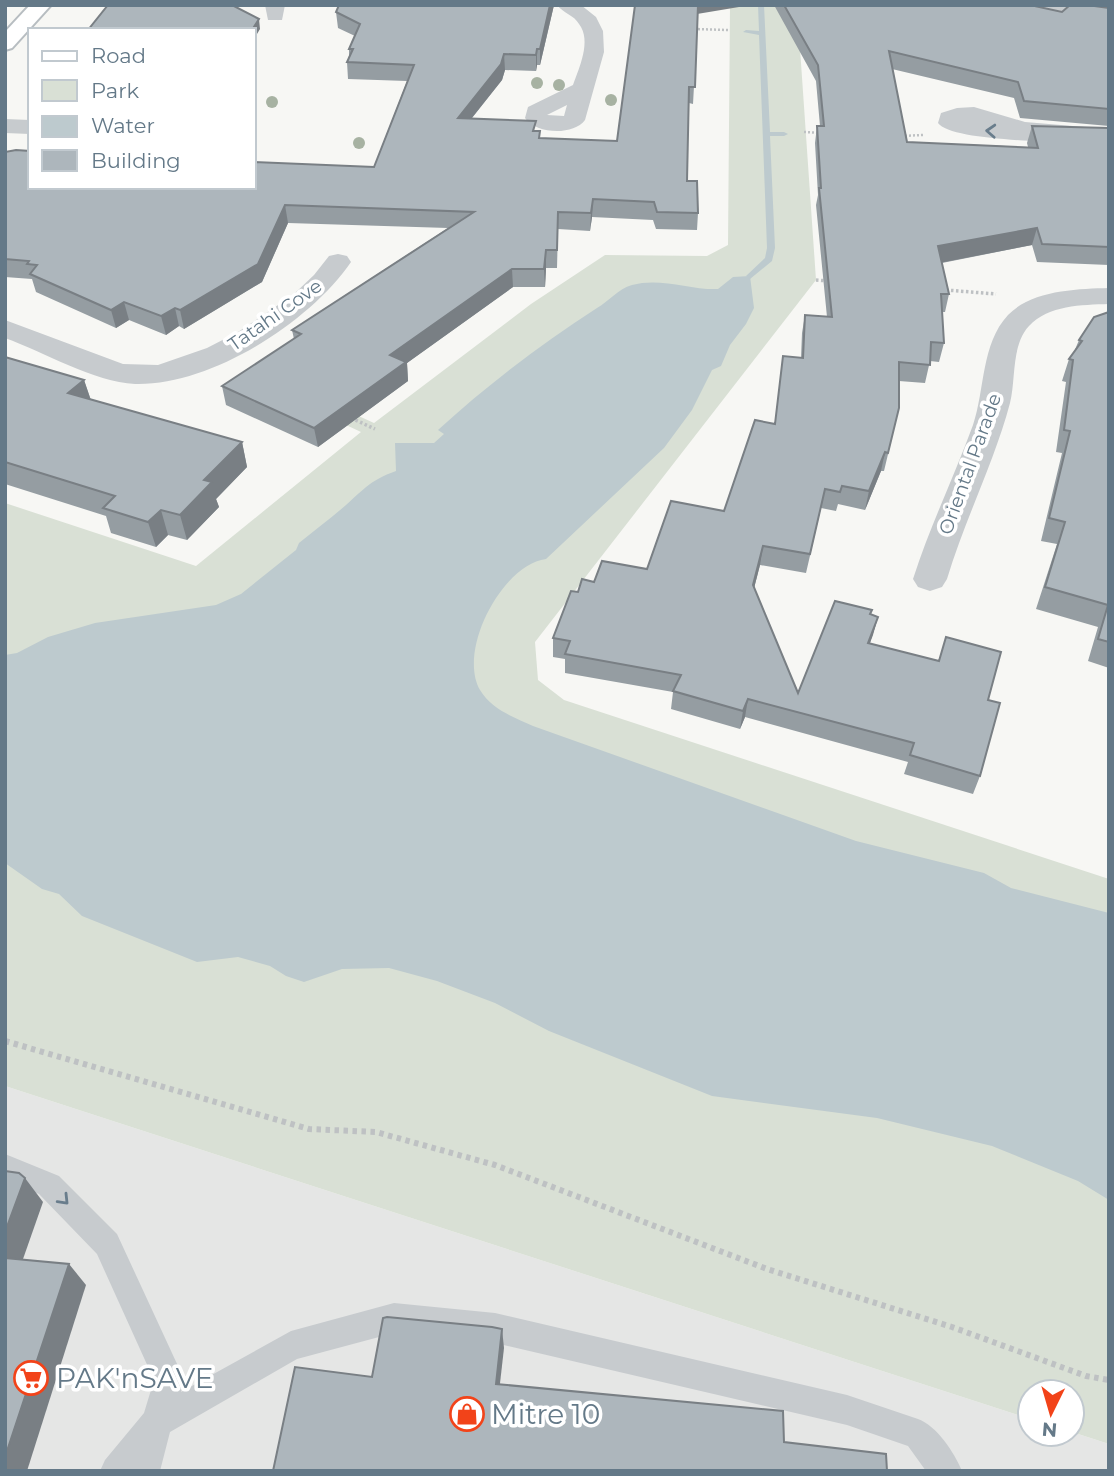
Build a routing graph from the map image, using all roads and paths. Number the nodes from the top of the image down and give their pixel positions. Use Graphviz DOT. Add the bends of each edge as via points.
graph roads {
  1 [pos="41,5"];
  2 [pos="567,5"];
  3 [pos="1042,6"];
  4 [pos="1109,16"];
  5 [pos="686,29"];
  6 [pos="728,30"];
  7 [pos="5,44"];
  8 [pos="583,89"];
  9 [pos="5,126"];
  10 [pos="954,126"];
  11 [pos="28,127"];
  12 [pos="804,132"];
  13 [pos="832,134"];
  14 [pos="901,136"];
  15 [pos="1109,136"];
  16 [pos="338,262"];
  17 [pos="816,280"];
  18 [pos="829,281"];
  19 [pos="935,290"];
  20 [pos="1109,296"];
  21 [pos="1055,302"];
  22 [pos="5,328"];
  23 [pos="350,417"];
  24 [pos="375,429"];
  25 [pos="930,579"];
  26 [pos="5,1041"];
  27 [pos="5,1167"];
  28 [pos="1109,1380"];
  29 [pos="158,1422"];
  30 [pos="116,1471"];
  31 [pos="144,1471"];
  32 [pos="946,1471"];
  1 -- 7 [label="main road"];
  2 -- 8 [label="street" via="586,16 593,29 595,49"];
  3 -- 4 [label="street"];
  5 -- 6 [label="path"];
  9 -- 11 [label="street"];
  10 -- 14 [label="path" via="915,137"];
  10 -- 15 [label="street" via="971,131"];
  12 -- 13 [label="path"];
  16 -- 22 [label="street, Tatahi Cove" via="329,278 247,339 197,365 156,375 108,371"];
  17 -- 18 [label="path"];
  19 -- 21 [label="path"];
  20 -- 21 [label="street, Oriental Parade"];
  21 -- 25 [label="street, Oriental Parade" via="1024,317 1011,330 995,403 941,538"];
  23 -- 24 [label="path"];
  26 -- 28 [label="path" via="309,1129 376,1132 495,1165 767,1269"];
  27 -- 29 [label="lane, one-way" via="49,1185 107,1244 169,1380"];
  29 -- 30 [label="lane"];
  29 -- 31 [label="lane"];
  29 -- 32 [label="lane" via="291,1346 394,1318 495,1328 847,1410 918,1434"];
}
